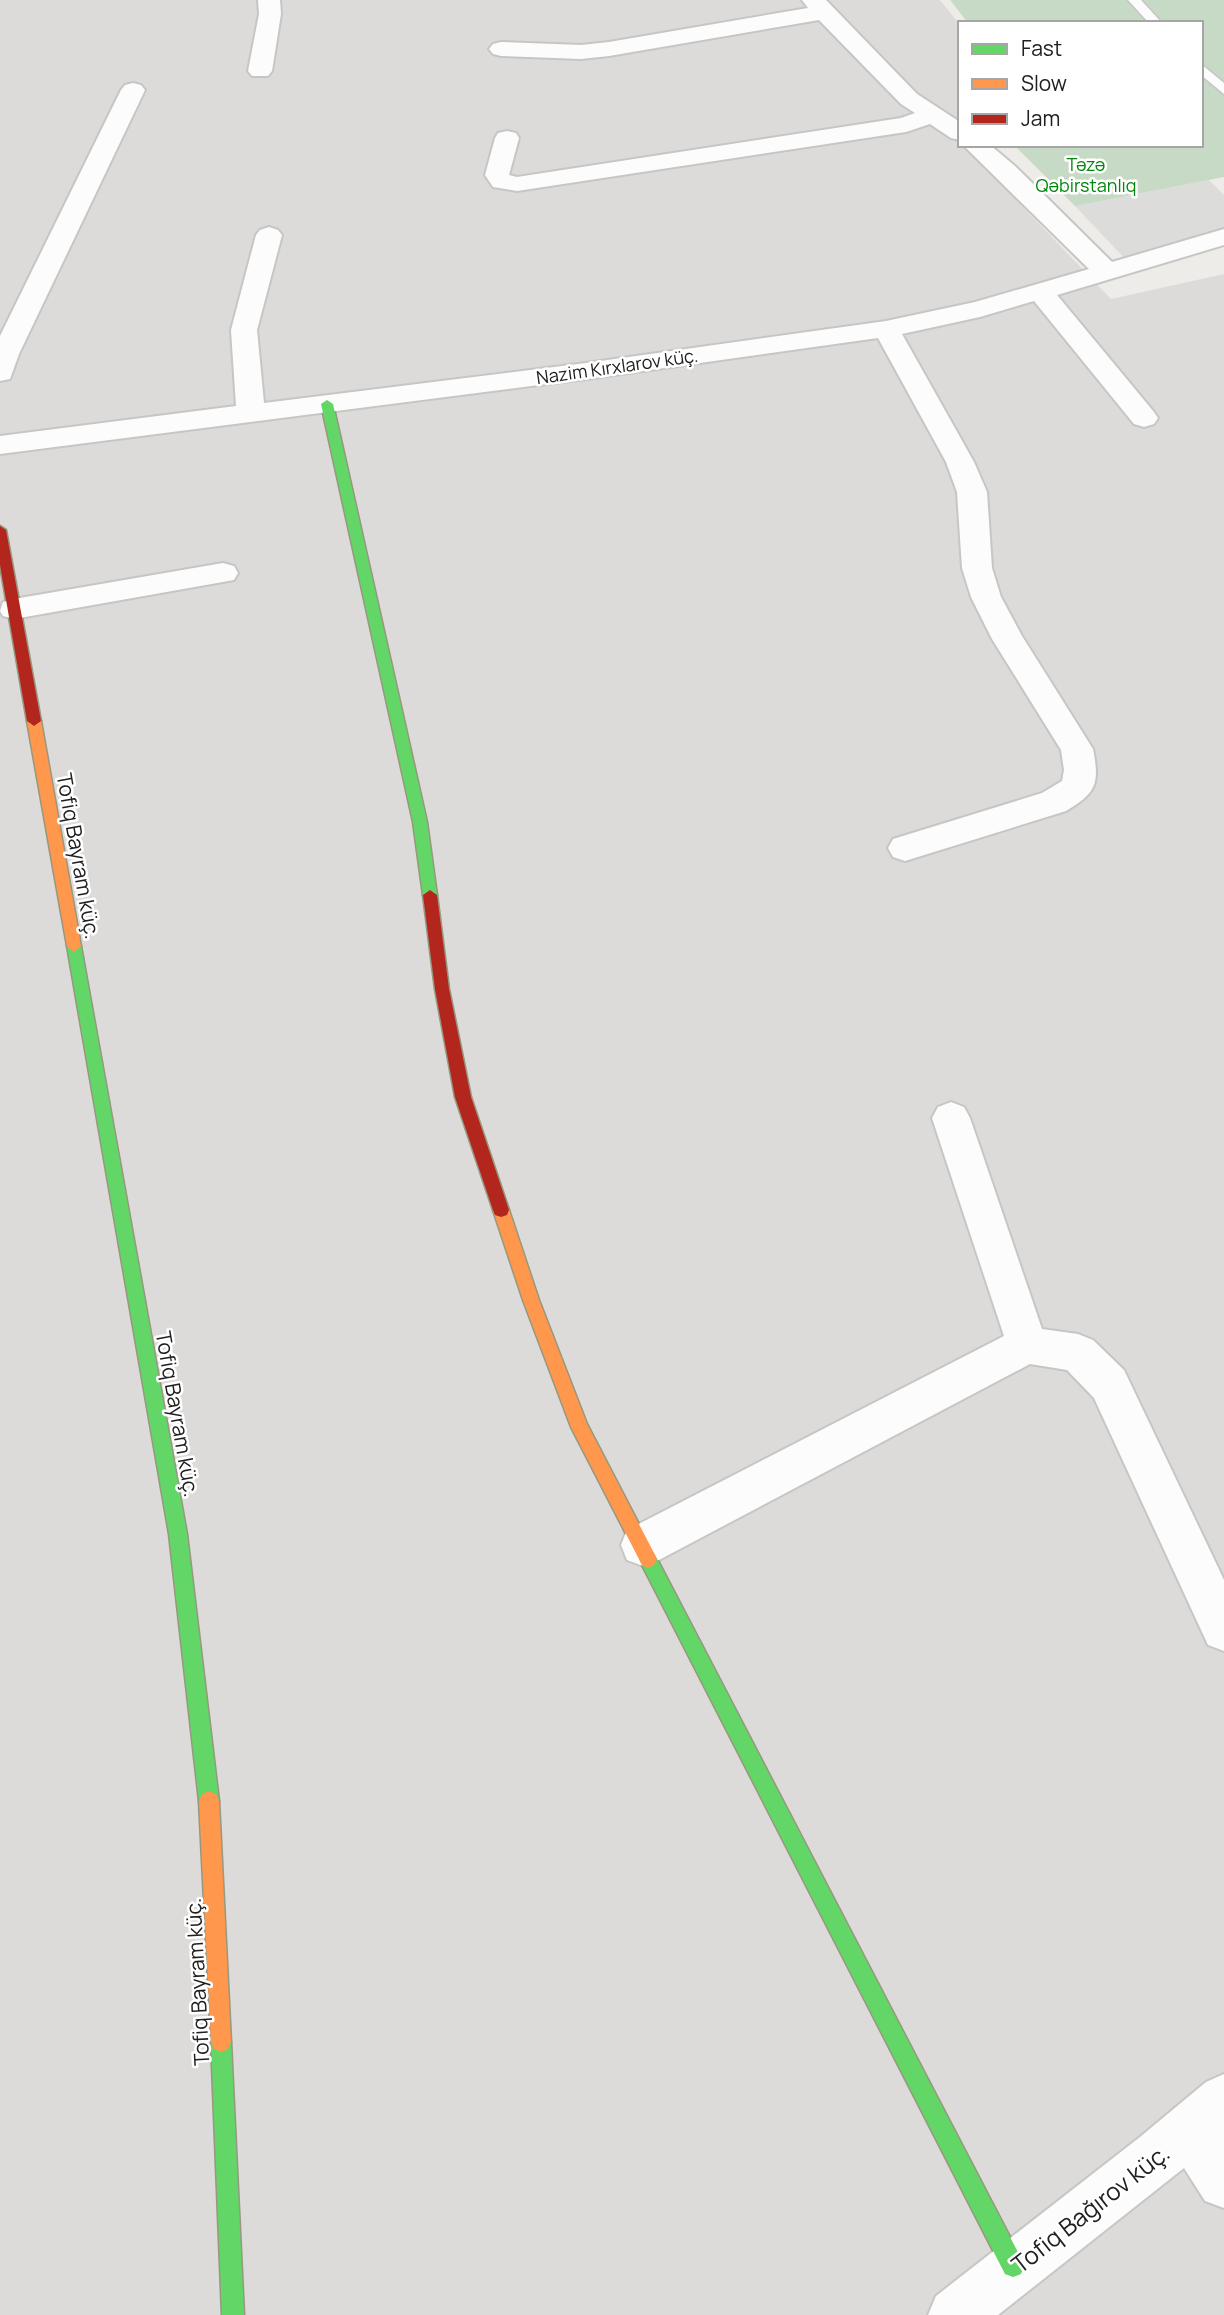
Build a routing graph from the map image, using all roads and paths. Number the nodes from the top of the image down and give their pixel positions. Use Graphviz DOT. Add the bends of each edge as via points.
graph roads {
  1 [pos="269,0"];
  2 [pos="1134,0"];
  3 [pos="819,6"];
  4 [pos="1154,21"];
  5 [pos="501,49"];
  6 [pos="1203,70"];
  7 [pos="260,71"];
  8 [pos="133,90"];
  9 [pos="1224,90"];
  10 [pos="932,115"];
  11 [pos="958,132"];
  12 [pos="507,138"];
  13 [pos="977,147"];
  14 [pos="269,234"];
  15 [pos="1221,241"];
  16 [pos="1106,271"];
  17 [pos="1040,291"];
  18 [pos="886,329"];
  19 [pos="0,373"];
  20 [pos="327,404"];
  21 [pos="251,414"];
  22 [pos="1144,418"];
  23 [pos="0,446"];
  24 [pos="0,530"];
  25 [pos="223,573"];
  26 [pos="14,608"];
  27 [pos="905,848"];
  28 [pos="951,1118"];
  29 [pos="1027,1345"];
  30 [pos="642,1545"];
  31 [pos="1224,1629"];
  32 [pos="1207,2115"];
  33 [pos="1224,2182"];
  34 [pos="1013,2266"];
  35 [pos="233,2315"];
  36 [pos="955,2315"];
  1 -- 7 [label="street"];
  2 -- 4 [label="lane"];
  3 -- 5 [label="street" via="609,49"];
  3 -- 10 [label="street" via="894,85"];
  6 -- 9 [label="lane"];
  8 -- 19 [label="street" via="55,247"];
  10 -- 11 [label="street"];
  10 -- 12 [label="street" via="883,129 517,184 502,182 497,175"];
  13 -- 16 [label="street"];
  14 -- 21 [label="street" via="244,330"];
  15 -- 16 [label="street, Nazim Kırxlarov küç."];
  16 -- 17 [label="street, Nazim Kırxlarov küç."];
  17 -- 18 [label="street, Nazim Kırxlarov küç."];
  17 -- 22 [label="street"];
  18 -- 20 [label="street, Nazim Kırxlarov küç."];
  18 -- 27 [label="street" via="972,492 977,568 986,597 1077,749 1081,770 1077,788 1054,802"];
  20 -- 21 [label="street, Nazim Kırxlarov küç."];
  20 -- 30 [label="street" via="420,822 442,989 463,1097 531,1300 580,1427"];
  21 -- 23 [label="street, Nazim Kırxlarov küç."];
  24 -- 26 [label="street, Tofiq Bayram küç."];
  25 -- 26 [label="street"];
  26 -- 35 [label="street, Tofiq Bayram küç." via="178,1534 210,1811"];
  28 -- 29 [label="street"];
  29 -- 30 [label="street"];
  29 -- 31 [label="street" via="1078,1353 1109,1384"];
  30 -- 34 [label="street"];
  32 -- 33 [label="street"];
  32 -- 34 [label="street, Tofiq Bağırov küç."];
  34 -- 36 [label="street, Tofiq Bağırov küç."];
}
